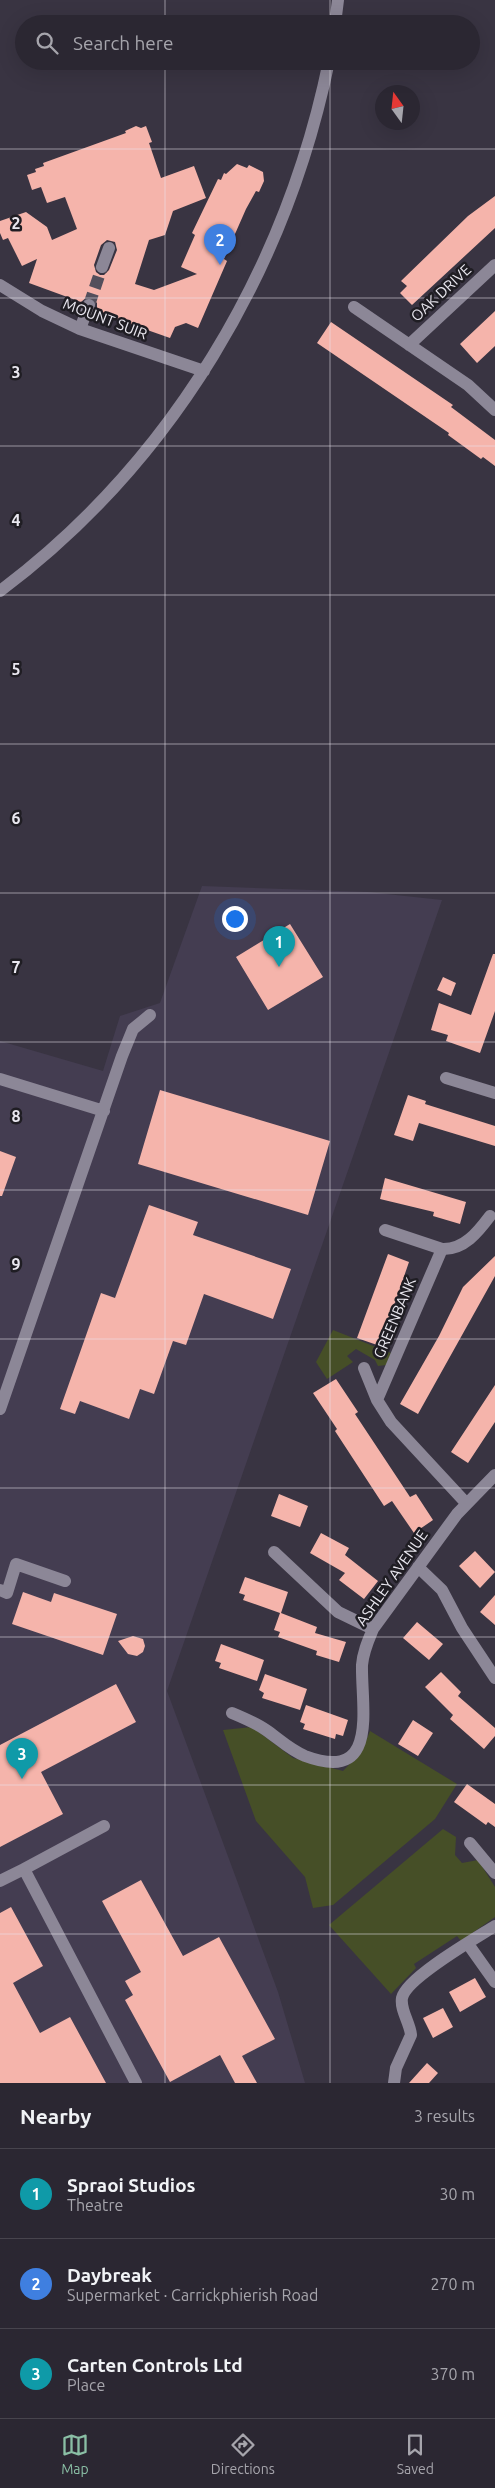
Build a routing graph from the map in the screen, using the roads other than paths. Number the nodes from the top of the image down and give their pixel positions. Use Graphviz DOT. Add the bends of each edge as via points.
graph roads {
  1 [pos="338,0"];
  2 [pos="336,15"];
  3 [pos="327,70"];
  4 [pos="109,248"];
  5 [pos="495,265"];
  6 [pos="102,267"];
  7 [pos="0,285"];
  8 [pos="89,305"];
  9 [pos="354,307"];
  10 [pos="80,330"];
  11 [pos="409,344"];
  12 [pos="204,371"];
  13 [pos="495,410"];
  14 [pos="0,591"];
  15 [pos="150,1015"];
  16 [pos="446,1078"];
  17 [pos="0,1079"];
  18 [pos="495,1092"];
  19 [pos="104,1111"];
  20 [pos="490,1216"];
  21 [pos="385,1230"];
  22 [pos="442,1250"];
  23 [pos="364,1368"];
  24 [pos="6,1374"];
  25 [pos="377,1400"];
  26 [pos="0,1409"];
  27 [pos="495,1475"];
  28 [pos="466,1503"];
  29 [pos="274,1552"];
  30 [pos="418,1567"];
  31 [pos="65,1581"];
  32 [pos="0,1590"];
  33 [pos="373,1629"];
  34 [pos="495,1678"];
  35 [pos="232,1712"];
  36 [pos="104,1826"];
  37 [pos="470,1843"];
  38 [pos="24,1869"];
  39 [pos="495,1873"];
  40 [pos="0,1881"];
  41 [pos="495,1926"];
  42 [pos="468,1944"];
  43 [pos="495,1982"];
  44 [pos="136,2083"];
  45 [pos="394,2083"];
  1 -- 2 [label="street"];
  3 -- 12 [label="street" via="310,140 283,219 245,301"];
  4 -- 6 [label="street"];
  5 -- 11 [label="street, OAK DRIVE"];
  7 -- 10 [label="street, MOUNT SUIR"];
  8 -- 10 [label="street"];
  9 -- 11 [label="street, OAK DRIVE"];
  10 -- 12 [label="street, MOUNT SUIR"];
  11 -- 13 [label="street, OAK DRIVE" via="478,392"];
  12 -- 14 [label="street" via="144,452 114,485 52,548"];
  15 -- 19 [label="street" via="130,1036"];
  16 -- 18 [label="street"];
  17 -- 19 [label="street"];
  19 -- 24 [label="street"];
  20 -- 22 [label="street" via="470,1239 453,1249"];
  21 -- 22 [label="street"];
  22 -- 25 [label="street, GREENBANK"];
  23 -- 25 [label="street, GREENBANK"];
  24 -- 26 [label="street"];
  25 -- 28 [label="street, GREENBANK" via="400,1433"];
  27 -- 28 [label="street, ASHLEY AVENUE"];
  28 -- 30 [label="street, ASHLEY AVENUE"];
  29 -- 33 [label="street" via="338,1612"];
  30 -- 33 [label="street, ASHLEY AVENUE"];
  30 -- 34 [label="street" via="442,1590"];
  31 -- 32 [label="street" via="16,1564 7,1593"];
  33 -- 35 [label="street, ASHLEY AVENUE" via="362,1664 365,1718 362,1735 347,1758 335,1762 296,1752 260,1726"];
  36 -- 38 [label="street"];
  37 -- 39 [label="street"];
  38 -- 40 [label="street"];
  38 -- 44 [label="street"];
  41 -- 42 [label="street"];
  42 -- 43 [label="street"];
  42 -- 45 [label="street" via="406,1987 402,2002 411,2035 396,2068"];
}
